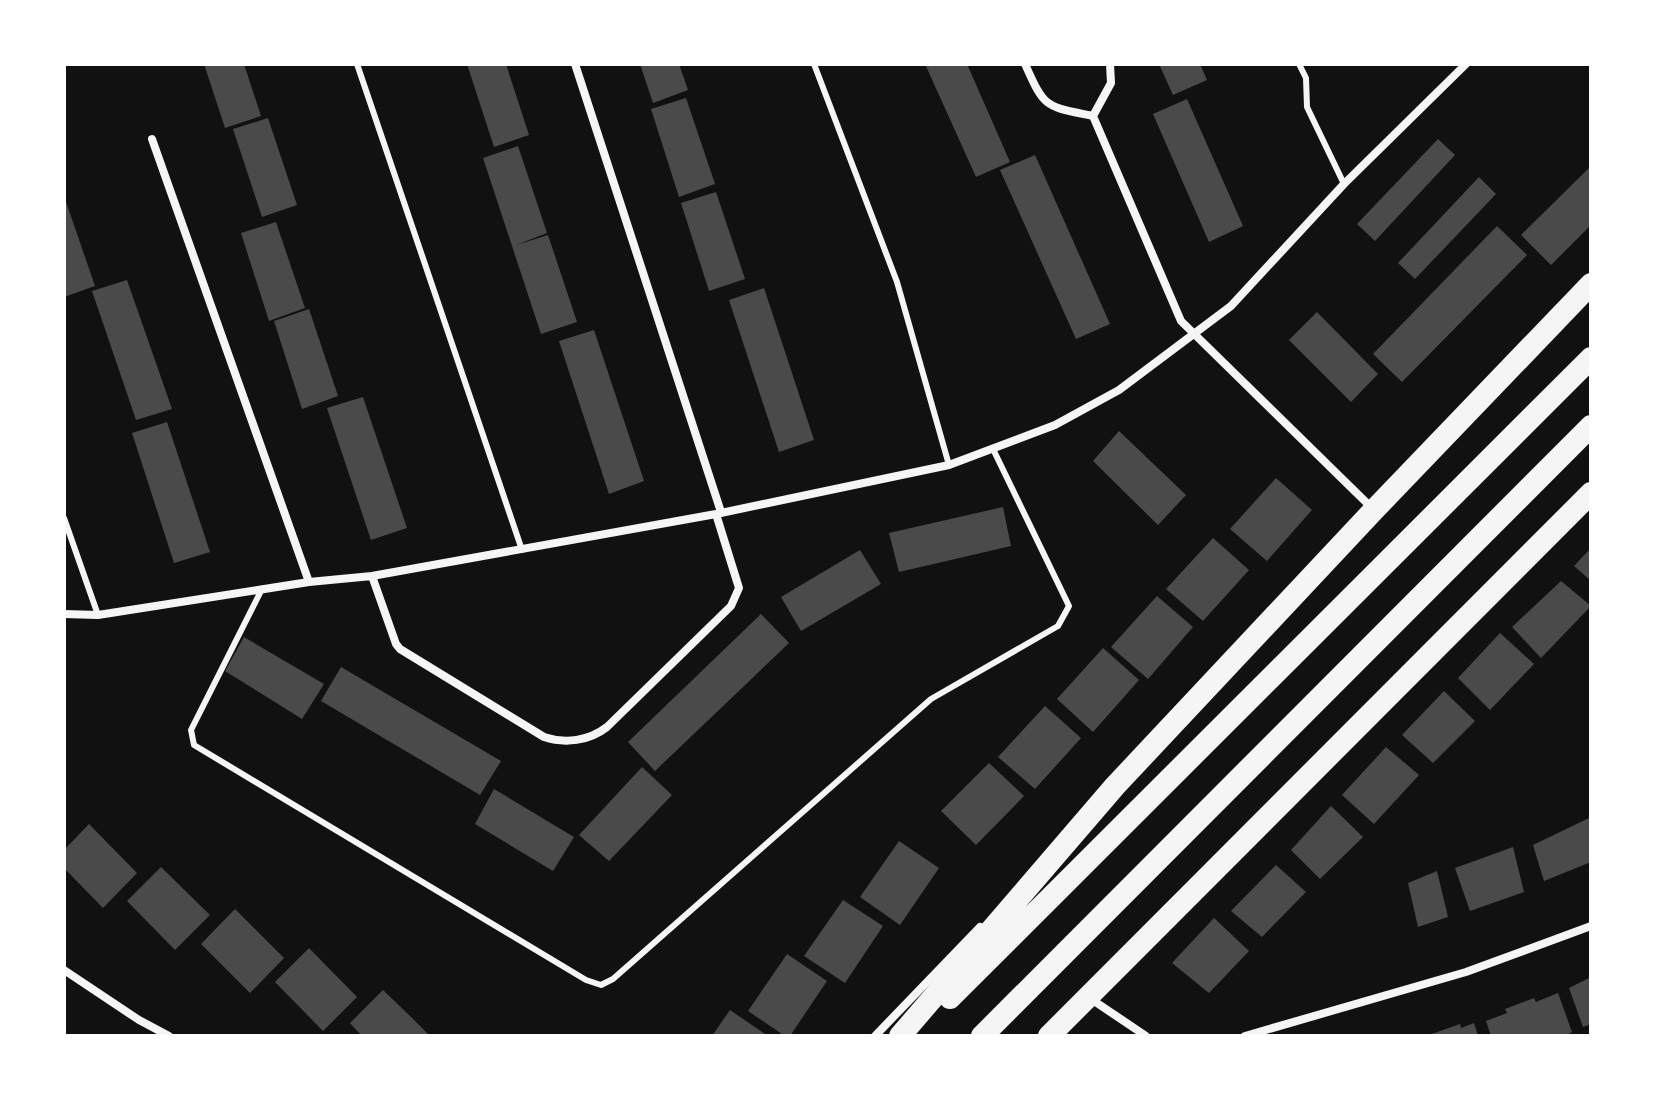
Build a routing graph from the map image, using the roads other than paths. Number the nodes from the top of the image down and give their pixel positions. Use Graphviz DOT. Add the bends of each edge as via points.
graph roads {
  1 [pos="357,64"];
  2 [pos="575,64"];
  3 [pos="814,64"];
  4 [pos="1025,64"];
  5 [pos="1110,64"];
  6 [pos="1299,64"];
  7 [pos="1466,64"];
  8 [pos="1093,116"];
  9 [pos="152,139"];
  10 [pos="1344,184"];
  11 [pos="1591,284"];
  12 [pos="1193,334"];
  13 [pos="1591,358"];
  14 [pos="1591,426"];
  15 [pos="993,449"];
  16 [pos="949,465"];
  17 [pos="1591,493"];
  18 [pos="1374,510"];
  19 [pos="718,513"];
  20 [pos="64,518"];
  21 [pos="522,550"];
  22 [pos="372,576"];
  23 [pos="309,582"];
  24 [pos="262,589"];
  25 [pos="64,614"];
  26 [pos="98,615"];
  27 [pos="1115,786"];
  28 [pos="1591,926"];
  29 [pos="64,970"];
  30 [pos="1088,997"];
  31 [pos="169,1036"];
  32 [pos="875,1036"];
  33 [pos="900,1036"];
  34 [pos="913,1036"];
  35 [pos="982,1036"];
  36 [pos="1049,1036"];
  37 [pos="1146,1036"];
  38 [pos="1245,1036"];
  1 -- 21 [label="lane"];
  2 -- 19 [label="street"];
  3 -- 16 [label="lane" via="897,282"];
  4 -- 8 [label="street" via="1050,107"];
  5 -- 8 [label="street" via="1111,83"];
  6 -- 10 [label="lane" via="1306,78 1307,107"];
  7 -- 10 [label="street"];
  8 -- 12 [label="street" via="1181,321"];
  9 -- 23 [label="street"];
  10 -- 12 [label="street" via="1231,306"];
  11 -- 18 [label="highway"];
  12 -- 15 [label="street" via="1119,390 1055,425"];
  12 -- 18 [label="street"];
  13 -- 34 [label="highway"];
  14 -- 35 [label="highway"];
  15 -- 16 [label="street"];
  15 -- 24 [label="lane" via="1069,606 1058,626 931,699 601,985 194,745 191,730"];
  16 -- 19 [label="street"];
  17 -- 30 [label="highway"];
  18 -- 27 [label="highway"];
  19 -- 21 [label="street"];
  19 -- 22 [label="street" via="739,588 731,606 607,727 579,739 544,737 400,649"];
  20 -- 26 [label="lane"];
  21 -- 22 [label="street"];
  22 -- 23 [label="street"];
  23 -- 24 [label="street"];
  24 -- 26 [label="street"];
  25 -- 26 [label="street"];
  27 -- 32 [label="street"];
  27 -- 33 [label="highway"];
  28 -- 38 [label="street" via="1466,972"];
  29 -- 31 [label="street"];
  30 -- 36 [label="highway"];
  30 -- 37 [label="street"];
}
